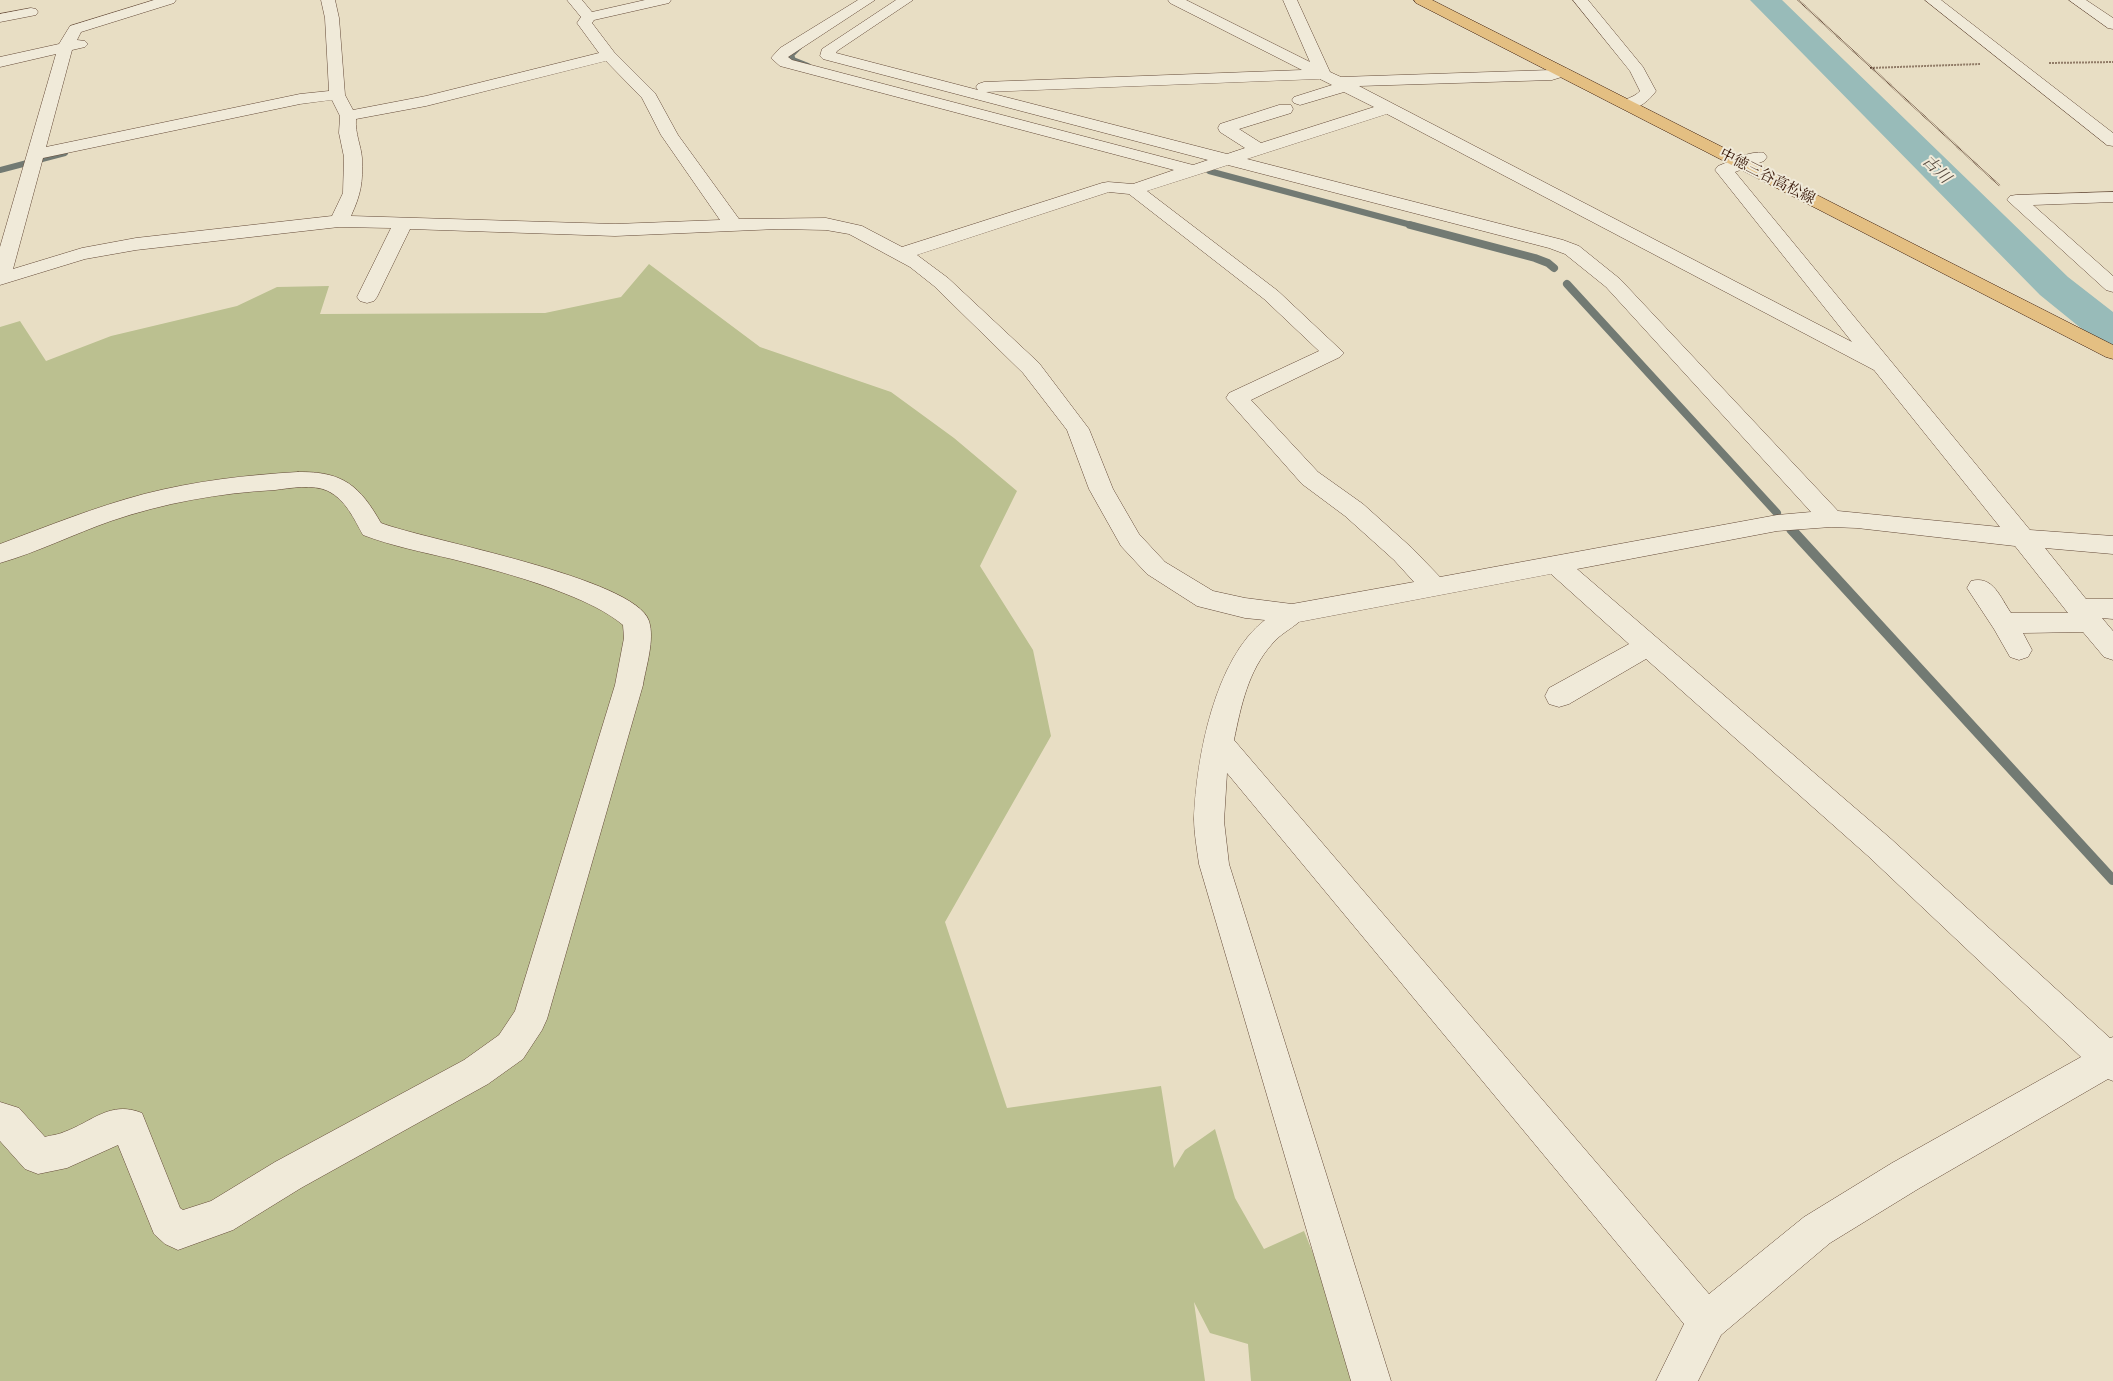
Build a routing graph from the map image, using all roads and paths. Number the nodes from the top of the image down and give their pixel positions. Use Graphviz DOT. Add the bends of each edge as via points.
graph roads {
  1 [pos="169,0"];
  2 [pos="328,0"];
  3 [pos="574,0"];
  4 [pos="664,0"];
  5 [pos="868,0"];
  6 [pos="906,0"];
  7 [pos="1175,0"];
  8 [pos="1290,0"];
  9 [pos="1421,0"];
  10 [pos="1446,0"];
  11 [pos="1580,0"];
  12 [pos="1798,0"];
  13 [pos="1932,0"];
  14 [pos="2076,0"];
  15 [pos="31,12"];
  16 [pos="589,17"];
  17 [pos="0,18"];
  18 [pos="2113,25"];
  19 [pos="92,41"];
  20 [pos="65,48"];
  21 [pos="609,55"];
  22 [pos="0,62"];
  23 [pos="1562,72"];
  24 [pos="1335,81"];
  25 [pos="955,88"];
  26 [pos="896,93"];
  27 [pos="337,94"];
  28 [pos="1300,100"];
  29 [pos="1634,102"];
  30 [pos="1388,108"];
  31 [pos="1285,109"];
  32 [pos="348,116"];
  33 [pos="2113,140"];
  34 [pos="1258,150"];
  35 [pos="37,154"];
  36 [pos="1228,159"];
  37 [pos="1750,161"];
  38 [pos="1193,170"];
  39 [pos="1134,189"];
  40 [pos="2113,197"];
  41 [pos="2016,200"];
  42 [pos="339,221"];
  43 [pos="403,223"];
  44 [pos="734,226"];
  45 [pos="901,254"];
  46 [pos="1,278"];
  47 [pos="2113,286"];
  48 [pos="367,297"];
  49 [pos="2113,336"];
  50 [pos="2113,353"];
  51 [pos="1880,365"];
  52 [pos="1831,519"];
  53 [pos="2022,538"];
  54 [pos="2113,545"];
  55 [pos="0,554"];
  56 [pos="1555,564"];
  57 [pos="1434,587"];
  58 [pos="1980,588"];
  59 [pos="2113,609"];
  60 [pos="1292,614"];
  61 [pos="2085,615"];
  62 [pos="2004,623"];
  63 [pos="1648,645"];
  64 [pos="2019,650"];
  65 [pos="2113,650"];
  66 [pos="1559,696"];
  67 [pos="1220,744"];
  68 [pos="2111,1059"];
  69 [pos="0,1120"];
  70 [pos="1707,1321"];
  71 [pos="1371,1381"];
  72 [pos="1676,1381"];
  1 -- 20 [label="street" via="75,29"];
  2 -- 27 [label="street"];
  3 -- 16 [label="street"];
  4 -- 16 [label="street"];
  5 -- 26 [label="street" via="785,51 779,58 786,63"];
  6 -- 25 [label="street" via="830,49 828,56"];
  7 -- 24 [label="street"];
  8 -- 24 [label="street"];
  9 -- 23 [label="main road, 中徳三谷高松線"];
  10 -- 29 [label="main road, 中徳三谷高松線"];
  11 -- 29 [label="street" via="1637,70 1648,91"];
  12 -- 41 [label="path"];
  13 -- 33 [label="street"];
  14 -- 18 [label="street"];
  15 -- 17 [label="street"];
  16 -- 21 [label="street" via="584,23"];
  19 -- 20 [label="street"];
  20 -- 22 [label="street"];
  20 -- 35 [label="street"];
  21 -- 32 [label="street" via="426,101"];
  21 -- 44 [label="street" via="649,96 670,135"];
  23 -- 24 [label="street" via="1552,75"];
  23 -- 29 [label="main road, 中徳三谷高松線"];
  24 -- 25 [label="street"];
  24 -- 28 [label="street"];
  24 -- 30 [label="street"];
  25 -- 26 [label="street"];
  25 -- 36 [label="street"];
  26 -- 38 [label="street"];
  27 -- 32 [label="street"];
  27 -- 35 [label="street"];
  29 -- 37 [label="main road, 中徳三谷高松線"];
  30 -- 34 [label="street"];
  30 -- 51 [label="street"];
  31 -- 34 [label="street" via="1206,134"];
  32 -- 42 [label="street" via="347,133 353,157 352,193"];
  34 -- 36 [label="street"];
  35 -- 46 [label="street"];
  36 -- 38 [label="street"];
  36 -- 52 [label="street" via="1572,250 1612,284"];
  37 -- 49 [label="main road, 中徳三谷高松線"];
  37 -- 50 [label="main road, 中徳三谷高松線"];
  37 -- 51 [label="street" via="1724,170"];
  38 -- 39 [label="street"];
  39 -- 45 [label="street" via="1108,187"];
  39 -- 57 [label="street" via="1271,295 1333,353 1237,398 1310,478 1354,510"];
  40 -- 41 [label="street"];
  41 -- 47 [label="street"];
  42 -- 43 [label="street"];
  42 -- 46 [label="street" via="136,244 82,254"];
  43 -- 44 [label="street" via="615,230"];
  43 -- 48 [label="street"];
  44 -- 45 [label="street" via="826,224 854,230"];
  45 -- 60 [label="street" via="917,262 941,282 1037,374 1078,429 1101,489 1130,540 1156,568 1206,599"];
  51 -- 53 [label="street"];
  52 -- 53 [label="street"];
  52 -- 56 [label="street" via="1777,523"];
  53 -- 54 [label="street"];
  53 -- 61 [label="street"];
  55 -- 69 [label="street" via="103,515 165,498 240,484 300,480 328,482 347,492 360,506 372,529 527,569 600,597 623,609 636,621 637,638 629,686 530,1019 511,1047 476,1072 288,1174 220,1217 178,1230 167,1221 128,1126 114,1127 67,1150 38,1156 6,1121"];
  56 -- 57 [label="street"];
  56 -- 63 [label="street"];
  57 -- 60 [label="street"];
  58 -- 62 [label="street"];
  59 -- 61 [label="street"];
  60 -- 67 [label="street" via="1263,636 1246,660 1229,696"];
  61 -- 62 [label="street"];
  61 -- 65 [label="street"];
  62 -- 64 [label="street"];
  63 -- 66 [label="street"];
  63 -- 68 [label="street" via="1879,847"];
  67 -- 70 [label="street"];
  67 -- 71 [label="street" via="1211,779 1214,864"];
  68 -- 70 [label="street" via="1817,1230"];
  70 -- 72 [label="street"];
}
